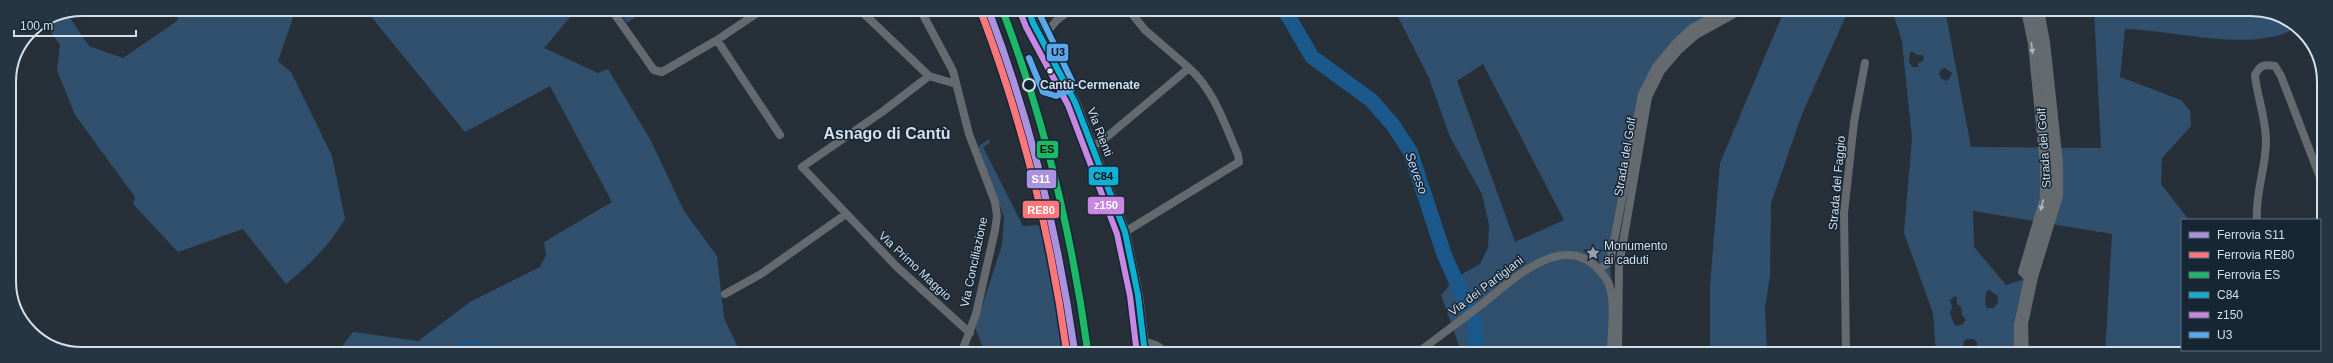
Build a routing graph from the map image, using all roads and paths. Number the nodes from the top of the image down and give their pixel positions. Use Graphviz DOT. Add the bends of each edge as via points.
graph roads {
  1 [pos="616,16"];
  2 [pos="753,16"];
  3 [pos="866,16"];
  4 [pos="924,16"];
  5 [pos="1031,16"];
  6 [pos="1063,16"];
  7 [pos="1134,16"];
  8 [pos="1715,16"];
  9 [pos="1732,16"];
  10 [pos="2026,16"];
  11 [pos="2034,16"];
  12 [pos="2041,16"];
  13 [pos="1041,39"];
  14 [pos="717,40"];
  15 [pos="1865,63"];
  16 [pos="1189,68"];
  17 [pos="929,76"];
  18 [pos="956,84"];
  19 [pos="780,135"];
  20 [pos="1092,146"];
  21 [pos="2317,169"];
  22 [pos="846,214"];
  23 [pos="2257,219"];
  24 [pos="1125,232"];
  25 [pos="1598,269"];
  26 [pos="2028,278"];
  27 [pos="725,294"];
  28 [pos="970,333"];
  29 [pos="1143,341"];
  30 [pos="964,347"];
  31 [pos="1144,347"];
  32 [pos="1159,347"];
  33 [pos="1425,347"];
  34 [pos="1611,347"];
  35 [pos="1618,347"];
  36 [pos="1846,347"];
  37 [pos="2018,347"];
  38 [pos="2025,347"];
  1 -- 14 [label="street" via="651,66 659,72 667,71"];
  2 -- 14 [label="street"];
  3 -- 17 [label="street"];
  4 -- 18 [label="street, Via Conciliazione" via="953,71"];
  5 -- 13 [label="main road, Via Rienti"];
  6 -- 13 [label="street"];
  7 -- 16 [label="street" via="1145,30"];
  8 -- 25 [label="street, Strada del Golf" via="1692,28 1656,66 1642,94 1610,262"];
  9 -- 35 [label="street, Strada del Golf" via="1696,35 1679,50 1661,71 1648,97 1619,266"];
  10 -- 26 [label="street, Strada del Golf, one-way" via="2032,44 2044,165 2044,198 2022,272"];
  11 -- 26 [label="street, Strada del Golf" via="2040,43 2052,164 2052,197"];
  12 -- 38 [label="street, Strada del Golf" via="2057,148 2059,196 2034,277 2024,324"];
  13 -- 20 [label="main road, Via Rienti" via="1075,102"];
  14 -- 19 [label="street"];
  15 -- 36 [label="street, Strada del Faggio" via="1854,122 1844,213"];
  16 -- 20 [label="street" via="1102,141"];
  16 -- 24 [label="street" via="1199,77 1216,104 1239,162"];
  17 -- 18 [label="street"];
  17 -- 22 [label="street, Via Primo Maggio" via="802,167"];
  18 -- 28 [label="street, Via Conciliazione" via="969,134 995,202 997,216"];
  20 -- 24 [label="main road, Via Rienti"];
  21 -- 23 [label="street" via="2281,76 2275,66 2266,64 2259,68 2255,75 2266,142 2256,208"];
  22 -- 27 [label="street" via="762,274"];
  22 -- 28 [label="street, Via Primo Maggio" via="896,266"];
  24 -- 29 [label="main road, Via Rienti" via="1138,295"];
  25 -- 33 [label="street, Via dei Partigiani" via="1587,259 1568,255 1548,259 1523,270"];
  25 -- 34 [label="street" via="1609,284 1612,307"];
  26 -- 37 [label="street, Strada del Golf" via="2018,325"];
  28 -- 30 [label="street, Via Conciliazione"];
  29 -- 31 [label="main road, Via Rienti"];
  29 -- 32 [label="street"];
}
